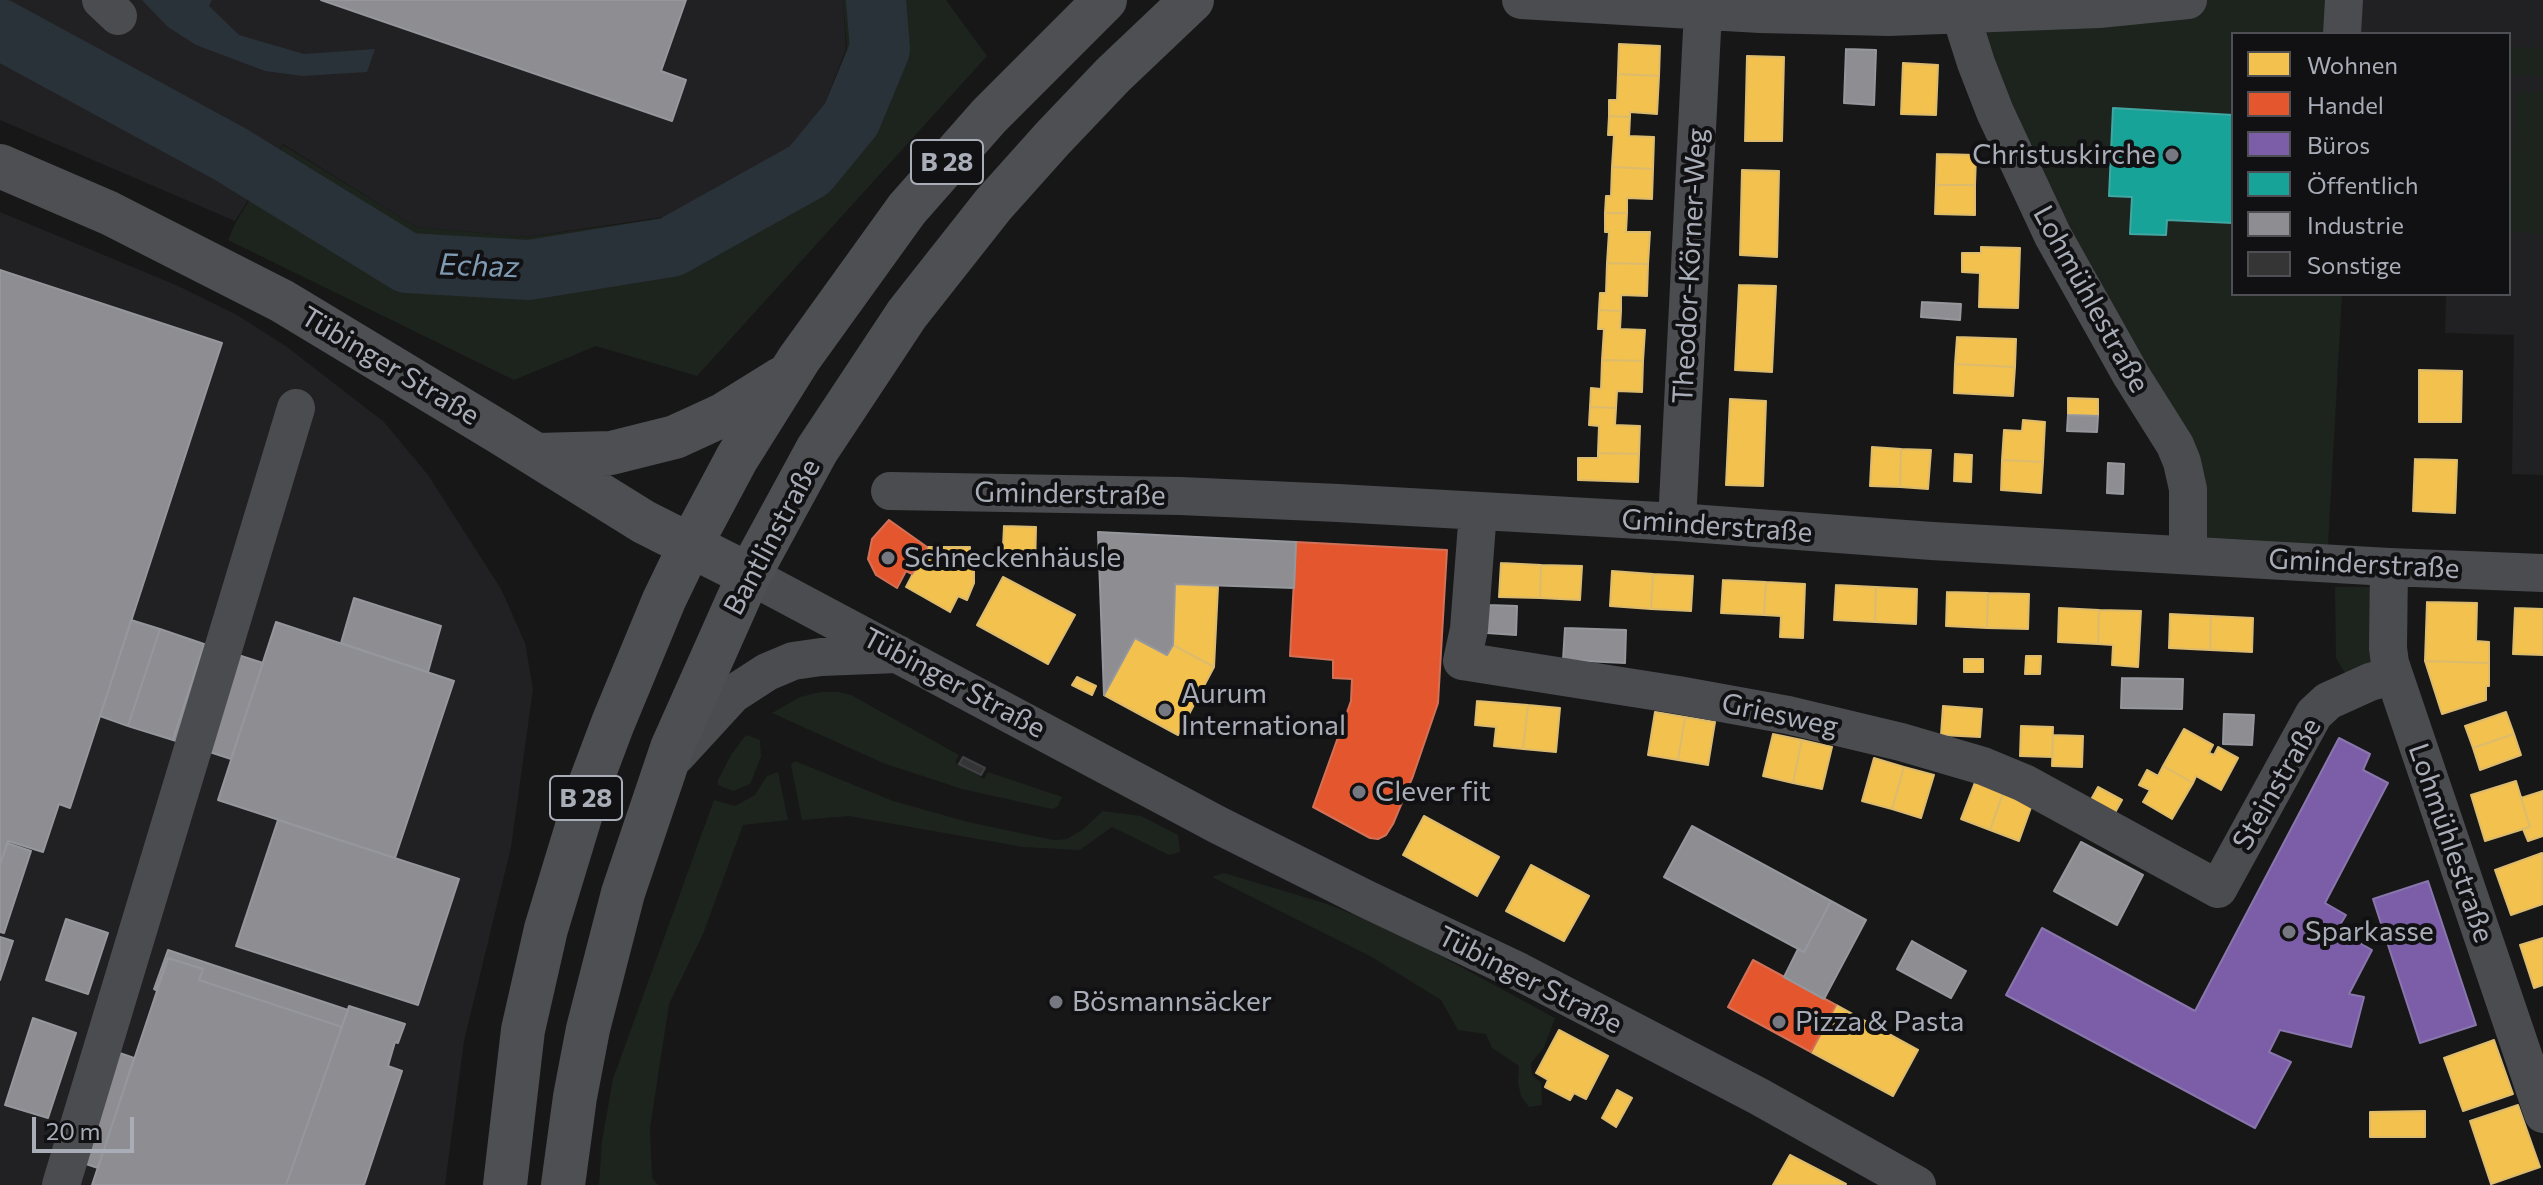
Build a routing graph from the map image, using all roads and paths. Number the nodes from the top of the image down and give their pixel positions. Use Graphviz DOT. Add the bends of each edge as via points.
graph roads {
  1 [pos="1105,0"];
  2 [pos="1192,0"];
  3 [pos="1521,0"];
  4 [pos="2188,0"];
  5 [pos="2344,0"];
  6 [pos="1785,8"];
  7 [pos="1958,8"];
  8 [pos="1703,11"];
  9 [pos="2342,32"];
  10 [pos="0,166"];
  11 [pos="790,373"];
  12 [pos="296,408"];
  13 [pos="537,455"];
  14 [pos="890,491"];
  15 [pos="1478,511"];
  16 [pos="1677,522"];
  17 [pos="690,546"];
  18 [pos="2188,555"];
  19 [pos="2389,567"];
  20 [pos="2543,573"];
  21 [pos="749,575"];
  22 [pos="901,654"];
  23 [pos="2394,675"];
  24 [pos="663,772"];
  25 [pos="2218,889"];
  26 [pos="2530,1034"];
  27 [pos="2543,1114"];
  28 [pos="61,1185"];
  29 [pos="505,1185"];
  30 [pos="563,1185"];
  31 [pos="1917,1185"];
  1 -- 11 [label="main road, B 28" via="989,116 907,209"];
  2 -- 21 [label="main road, Bantlinstraße / B 28" via="1053,138 907,314 817,450"];
  3 -- 8 [label="street"];
  4 -- 7 [label="street" via="2099,9"];
  5 -- 9 [label="street"];
  6 -- 7 [label="street" via="1889,17"];
  6 -- 8 [label="street"];
  7 -- 18 [label="street, Lohmühlestraße" via="1995,112 2053,236 2175,445 2188,489"];
  8 -- 16 [label="street, Theodor-Körner-Weg"];
  10 -- 13 [label="main road, Tübinger Straße" via="236,276"];
  11 -- 13 [label="main road" via="723,415 675,437 611,453"];
  11 -- 17 [label="main road, B 28"];
  12 -- 28 [label="street"];
  13 -- 17 [label="main road, Tübinger Straße"];
  14 -- 15 [label="street, Gminderstraße" via="1180,496"];
  15 -- 16 [label="street, Gminderstraße"];
  15 -- 25 [label="street, Griesweg" via="1462,661 1788,715 1983,766"];
  16 -- 18 [label="street, Gminderstraße"];
  17 -- 21 [label="main road, Tübinger Straße"];
  17 -- 29 [label="main road, B 28" via="613,723 550,915 523,1030"];
  18 -- 19 [label="street, Gminderstraße"];
  19 -- 20 [label="street, Gminderstraße"];
  19 -- 23 [label="street, Lohmühlestraße" via="2388,648"];
  21 -- 22 [label="street, Tübinger Straße"];
  21 -- 24 [label="main road, Bantlinstraße / B 28"];
  22 -- 24 [label="street" via="821,657 767,672 733,694"];
  22 -- 31 [label="street, Tübinger Straße" via="1218,825 1520,972 1758,1096"];
  23 -- 25 [label="street, Steinstraße" via="2328,701 2314,714"];
  23 -- 26 [label="street, Lohmühlestraße"];
  24 -- 30 [label="main road, Bantlinstraße / B 28" via="603,963"];
  26 -- 27 [label="street, Lohmühlestraße"];
}
